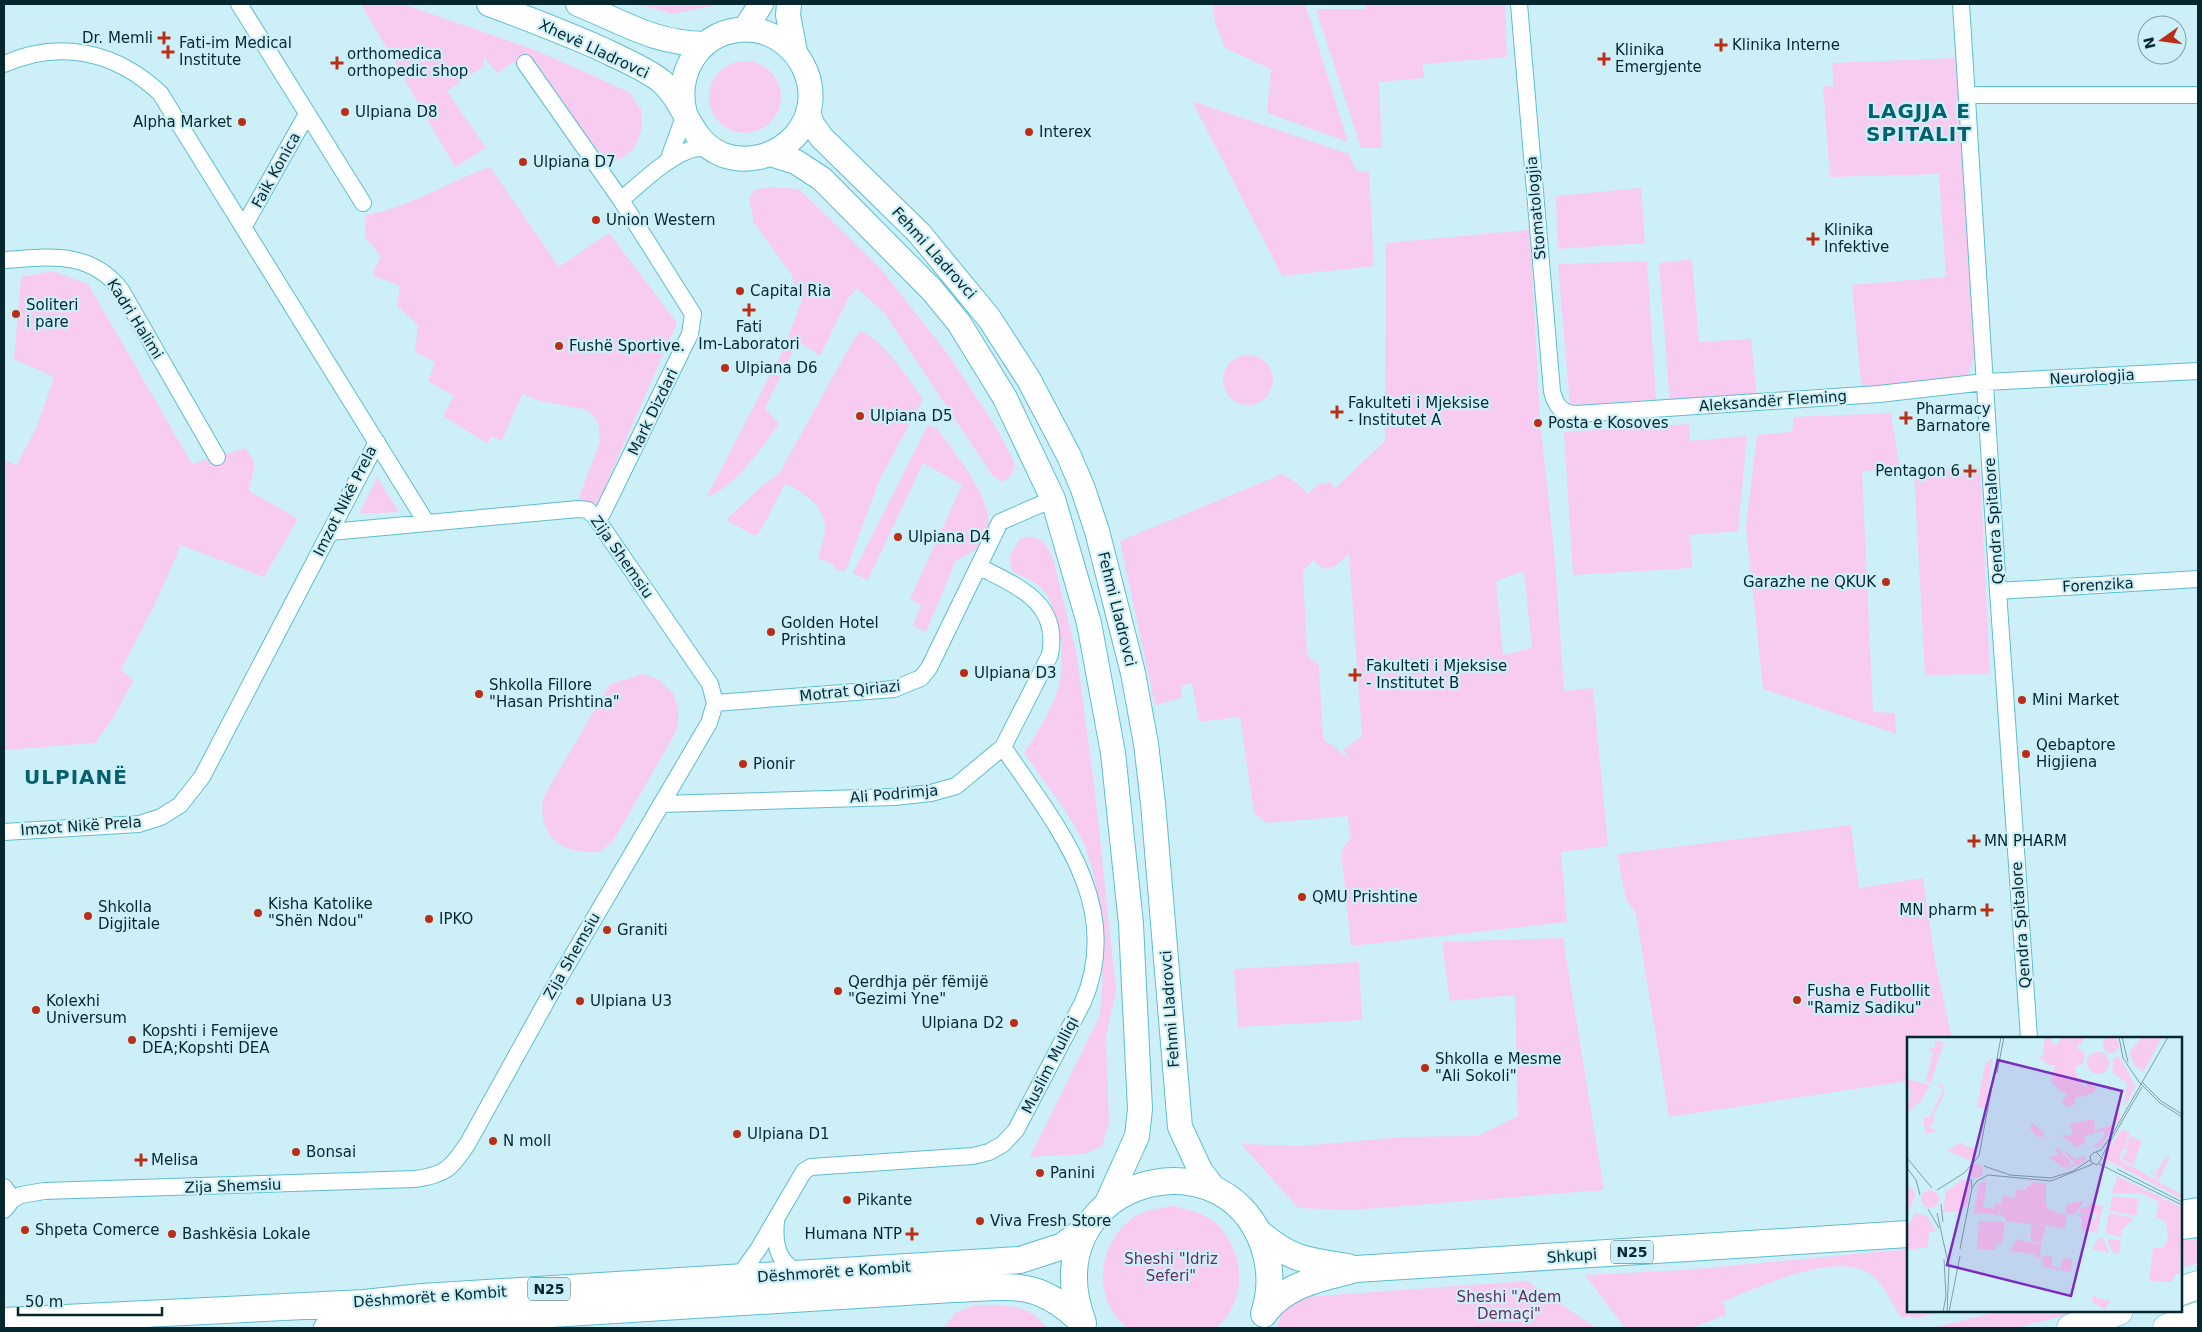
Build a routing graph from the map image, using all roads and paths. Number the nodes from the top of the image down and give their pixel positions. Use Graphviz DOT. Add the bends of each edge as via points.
graph roads {
  1 [pos="240,4"];
  2 [pos="489,4"];
  3 [pos="578,4"];
  4 [pos="761,4"];
  5 [pos="789,4"];
  6 [pos="1518,4"];
  7 [pos="1961,4"];
  8 [pos="745,29"];
  9 [pos="705,44"];
  10 [pos="795,52"];
  11 [pos="525,63"];
  12 [pos="4,64"];
  13 [pos="1967,95"];
  14 [pos="2198,95"];
  15 [pos="808,112"];
  16 [pos="307,114"];
  17 [pos="684,114"];
  18 [pos="713,150"];
  19 [pos="771,154"];
  20 [pos="668,162"];
  21 [pos="621,200"];
  22 [pos="363,203"];
  23 [pos="244,226"];
  24 [pos="4,260"];
  25 [pos="2198,371"];
  26 [pos="1985,382"];
  27 [pos="1561,409"];
  28 [pos="377,442"];
  29 [pos="217,457"];
  30 [pos="1053,499"];
  31 [pos="596,518"];
  32 [pos="426,522"];
  33 [pos="331,532"];
  34 [pos="980,567"];
  35 [pos="2198,579"];
  36 [pos="1998,591"];
  37 [pos="715,703"];
  38 [pos="1003,747"];
  39 [pos="661,804"];
  40 [pos="4,832"];
  41 [pos="2029,1037"];
  42 [pos="1215,1190"];
  43 [pos="2198,1198"];
  44 [pos="7,1199"];
  45 [pos="2182,1201"];
  46 [pos="1106,1205"];
  47 [pos="2198,1211"];
  48 [pos="2182,1214"];
  49 [pos="776,1220"];
  50 [pos="1087,1228"];
  51 [pos="2198,1229"];
  52 [pos="2182,1231"];
  53 [pos="1258,1232"];
  54 [pos="1907,1234"];
  55 [pos="1356,1269"];
  56 [pos="801,1274"];
  57 [pos="738,1278"];
  58 [pos="2198,1285"];
  59 [pos="2182,1291"];
  60 [pos="4,1304"];
  61 [pos="2116,1312"];
  62 [pos="2198,1316"];
  63 [pos="36,1319"];
  64 [pos="4,1320"];
  65 [pos="1261,1320"];
  66 [pos="1085,1326"];
  67 [pos="2198,1327"];
  68 [pos="327,1328"];
  69 [pos="2071,1328"];
  70 [pos="2167,1328"];
  71 [pos="2194,1328"];
  1 -- 16 [label="street, Faik Konica"];
  2 -- 17 [label="main road, Xhevë Lladrovci" via="574,37 645,70 674,94"];
  3 -- 9 [label="main road" via="660,39"];
  4 -- 8 [label="main road"];
  5 -- 10 [label="main road"];
  6 -- 27 [label="street, Stomatologjia" via="1552,391 1555,403"];
  7 -- 13 [label="street, Qendra Spitalore"];
  8 -- 9 [label="main road" via="728,32"];
  8 -- 10 [label="main road" via="762,31 778,38"];
  9 -- 17 [label="main road" via="692,58 684,76 681,95"];
  10 -- 15 [label="main road" via="809,80"];
  11 -- 21 [label="street, Mark Dizdari"];
  12 -- 23 [label="street, Imzot Nikë Prela" via="36,54 61,51 116,62 141,75 165,100"];
  13 -- 14 [label="street"];
  13 -- 26 [label="street, Qendra Spitalore"];
  15 -- 19 [label="main road" via="798,133"];
  15 -- 42 [label="main road, Fehmi Lladrovci" via="822,138 919,233 989,318 1038,396 1083,489 1097,531 1133,674 1146,744 1180,1127 1200,1170"];
  16 -- 22 [label="street, Faik Konica"];
  16 -- 23 [label="street, Faik Konica"];
  17 -- 18 [label="main road" via="698,138"];
  17 -- 20 [label="street"];
  18 -- 19 [label="main road" via="738,158"];
  18 -- 20 [label="street" via="697,148"];
  19 -- 30 [label="main road, Fehmi Lladrovci" via="796,162 822,179 932,290 958,323 1005,398"];
  20 -- 21 [label="street"];
  21 -- 31 [label="street, Mark Dizdari" via="693,314 690,334 602,514"];
  23 -- 28 [label="street, Imzot Nikë Prela"];
  24 -- 29 [label="street, Kadri Halimi" via="64,258 83,261 110,276"];
  25 -- 26 [label="street, Neurologjia"];
  26 -- 27 [label="street, Aleksandër Fleming" via="1879,394 1577,414"];
  26 -- 36 [label="street, Qendra Spitalore"];
  28 -- 32 [label="street"];
  28 -- 33 [label="street, Imzot Nikë Prela"];
  30 -- 34 [label="street, Motrat Qiriazi" via="1000,522"];
  30 -- 46 [label="main road, Fehmi Lladrovci" via="1089,623 1103,689 1123,832 1132,932 1140,1109 1137,1136"];
  31 -- 32 [label="street, Zija Shemsiu" via="588,510 578,509"];
  31 -- 37 [label="street, Zija Shemsiu" via="704,674"];
  32 -- 33 [label="street, Zija Shemsiu"];
  33 -- 40 [label="street, Imzot Nikë Prela" via="202,777 180,804 161,817 138,824"];
  34 -- 37 [label="street, Motrat Qiriazi" via="921,678 894,689"];
  34 -- 38 [label="street, Ali Podrimja" via="1033,598 1044,610 1052,640 1050,655"];
  35 -- 36 [label="street, Forenzika"];
  36 -- 41 [label="street, Qendra Spitalore"];
  37 -- 39 [label="street, Zija Shemsiu" via="709,722"];
  38 -- 39 [label="street, Ali Podrimja" via="956,786 931,793 896,797"];
  38 -- 49 [label="street, Muslim Mulliqi" via="1071,850 1087,887 1094,918 1096,963 1083,1002 1025,1114 1004,1144 989,1152 959,1157 811,1167 798,1178"];
  39 -- 44 [label="street, Zija Shemsiu" via="468,1143 450,1168 441,1174 370,1182 44,1191"];
  42 -- 46 [label="main road" via="1187,1181 1158,1181 1130,1189"];
  42 -- 53 [label="main road" via="1240,1207"];
  43 -- 45 [label="street"];
  46 -- 50 [label="main road"];
  47 -- 48 [label="main road"];
  49 -- 56 [label="street, Muslim Mulliqi" via="778,1254 783,1263"];
  49 -- 57 [label="street, Muslim Mulliqi"];
  50 -- 56 [label="main road, Dëshmorët e Kombit / N25" via="1063,1246 1020,1260"];
  50 -- 66 [label="main road" via="1074,1262 1073,1286"];
  51 -- 52 [label="street"];
  53 -- 55 [label="main road, Shkupi / N25" via="1286,1254"];
  53 -- 65 [label="main road" via="1269,1261 1270,1287"];
  54 -- 55 [label="main road, Shkupi / N25"];
  55 -- 65 [label="main road, Shkupi / N25" via="1286,1292 1276,1298"];
  56 -- 57 [label="main road, Dëshmorët e Kombit / N25"];
  57 -- 63 [label="main road, Dëshmorët e Kombit / N25" via="422,1296 364,1303"];
  58 -- 59 [label="highway"];
  60 -- 63 [label="main road"];
  61 -- 69 [label="highway"];
  62 -- 70 [label="highway"];
  63 -- 64 [label="main road, Dëshmorët e Kombit / N25"];
  66 -- 68 [label="main road, Dëshmorët e Kombit / N25" via="1064,1305 1042,1293 1021,1287"];
  67 -- 71 [label="highway"];
}
